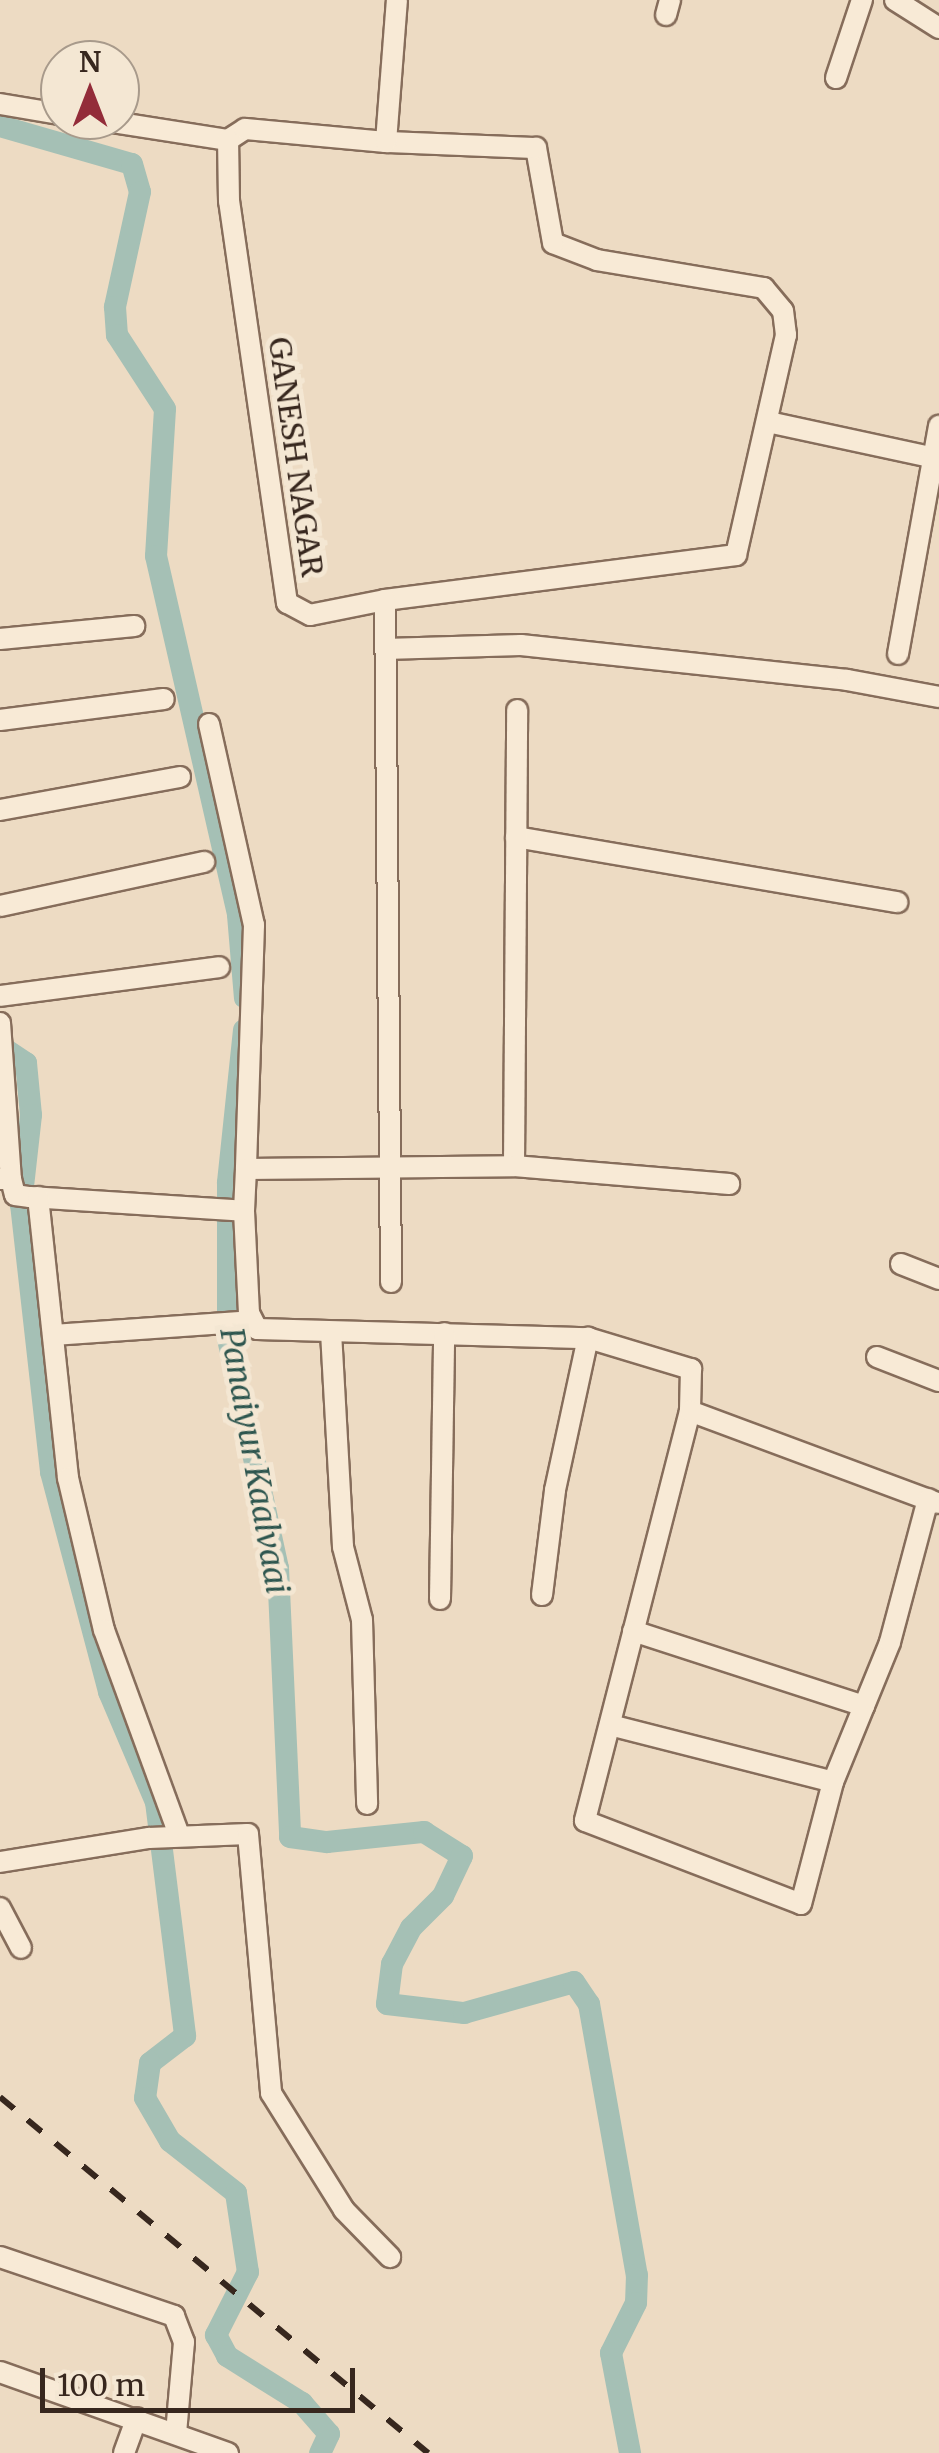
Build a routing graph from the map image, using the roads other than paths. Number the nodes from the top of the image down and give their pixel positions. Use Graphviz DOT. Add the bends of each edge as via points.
graph roads {
  1 [pos="397,0"];
  2 [pos="862,0"];
  3 [pos="894,0"];
  4 [pos="939,28"];
  5 [pos="836,78"];
  6 [pos="0,104"];
  7 [pos="40,111"];
  8 [pos="140,126"];
  9 [pos="228,140"];
  10 [pos="386,142"];
  11 [pos="768,422"];
  12 [pos="939,426"];
  13 [pos="936,459"];
  14 [pos="385,600"];
  15 [pos="134,626"];
  16 [pos="0,639"];
  17 [pos="385,649"];
  18 [pos="898,654"];
  19 [pos="939,697"];
  20 [pos="164,699"];
  21 [pos="517,710"];
  22 [pos="0,720"];
  23 [pos="210,724"];
  24 [pos="180,778"];
  25 [pos="0,810"];
  26 [pos="516,837"];
  27 [pos="204,862"];
  28 [pos="897,902"];
  29 [pos="0,906"];
  30 [pos="219,968"];
  31 [pos="0,996"];
  32 [pos="3,1040"];
  33 [pos="389,1164"];
  34 [pos="514,1166"];
  35 [pos="246,1169"];
  36 [pos="729,1184"];
  37 [pos="19,1190"];
  38 [pos="230,1211"];
  39 [pos="901,1264"];
  40 [pos="939,1279"];
  41 [pos="391,1282"];
  42 [pos="244,1321"];
  43 [pos="331,1332"];
  44 [pos="444,1333"];
  45 [pos="53,1335"];
  46 [pos="588,1338"];
  47 [pos="877,1358"];
  48 [pos="939,1381"];
  49 [pos="690,1412"];
  50 [pos="934,1501"];
  51 [pos="542,1596"];
  52 [pos="440,1599"];
  53 [pos="633,1631"];
  54 [pos="864,1706"];
  55 [pos="610,1725"];
  56 [pos="833,1782"];
  57 [pos="368,1804"];
  58 [pos="176,1835"];
  59 [pos="0,1862"];
  60 [pos="0,1908"];
  61 [pos="21,1948"];
  62 [pos="390,2257"];
  63 [pos="0,2258"];
  64 [pos="0,2372"];
  65 [pos="136,2418"];
  66 [pos="176,2433"];
  67 [pos="124,2453"];
  68 [pos="228,2453"];
  1 -- 10 [label="street"];
  2 -- 5 [label="street"];
  3 -- 4 [label="street"];
  6 -- 7 [label="street"];
  8 -- 9 [label="street"];
  9 -- 10 [label="street" via="245,130"];
  9 -- 14 [label="street, GANESH NAGAR" via="229,202 287,603 310,615"];
  10 -- 11 [label="street" via="524,143 543,162 548,234 567,254 741,283 775,296 786,336"];
  11 -- 13 [label="street"];
  11 -- 14 [label="street" via="736,555"];
  12 -- 13 [label="street"];
  13 -- 18 [label="street"];
  14 -- 17 [label="street"];
  15 -- 16 [label="street"];
  17 -- 19 [label="street" via="521,645 847,680"];
  17 -- 33 [label="street"];
  20 -- 22 [label="street"];
  21 -- 26 [label="street"];
  23 -- 35 [label="street" via="254,924"];
  24 -- 25 [label="street"];
  26 -- 28 [label="street"];
  26 -- 34 [label="street"];
  27 -- 29 [label="street"];
  30 -- 31 [label="street"];
  32 -- 37 [label="street"];
  33 -- 34 [label="street"];
  33 -- 35 [label="street"];
  33 -- 41 [label="street"];
  34 -- 36 [label="street"];
  35 -- 38 [label="street"];
  37 -- 38 [label="street"];
  37 -- 45 [label="street"];
  38 -- 42 [label="street"];
  39 -- 40 [label="street"];
  42 -- 43 [label="street" via="268,1332"];
  42 -- 45 [label="street"];
  43 -- 44 [label="street"];
  43 -- 57 [label="street" via="342,1547 362,1620"];
  44 -- 46 [label="street"];
  44 -- 52 [label="street"];
  45 -- 58 [label="street" via="68,1478 104,1630"];
  46 -- 49 [label="street" via="684,1363 694,1383"];
  46 -- 51 [label="street" via="555,1490"];
  47 -- 48 [label="street"];
  49 -- 50 [label="street"];
  49 -- 53 [label="street"];
  50 -- 54 [label="street"];
  53 -- 54 [label="street"];
  53 -- 55 [label="street"];
  54 -- 56 [label="street"];
  55 -- 56 [label="street"];
  55 -- 56 [label="street" via="585,1821 801,1904"];
  58 -- 59 [label="street"];
  58 -- 62 [label="street" via="248,1834 272,2094 344,2210"];
  60 -- 61 [label="street"];
  63 -- 66 [label="street" via="174,2316 184,2342"];
  64 -- 65 [label="street"];
  65 -- 66 [label="street"];
  65 -- 67 [label="street"];
  66 -- 68 [label="street"];
}
